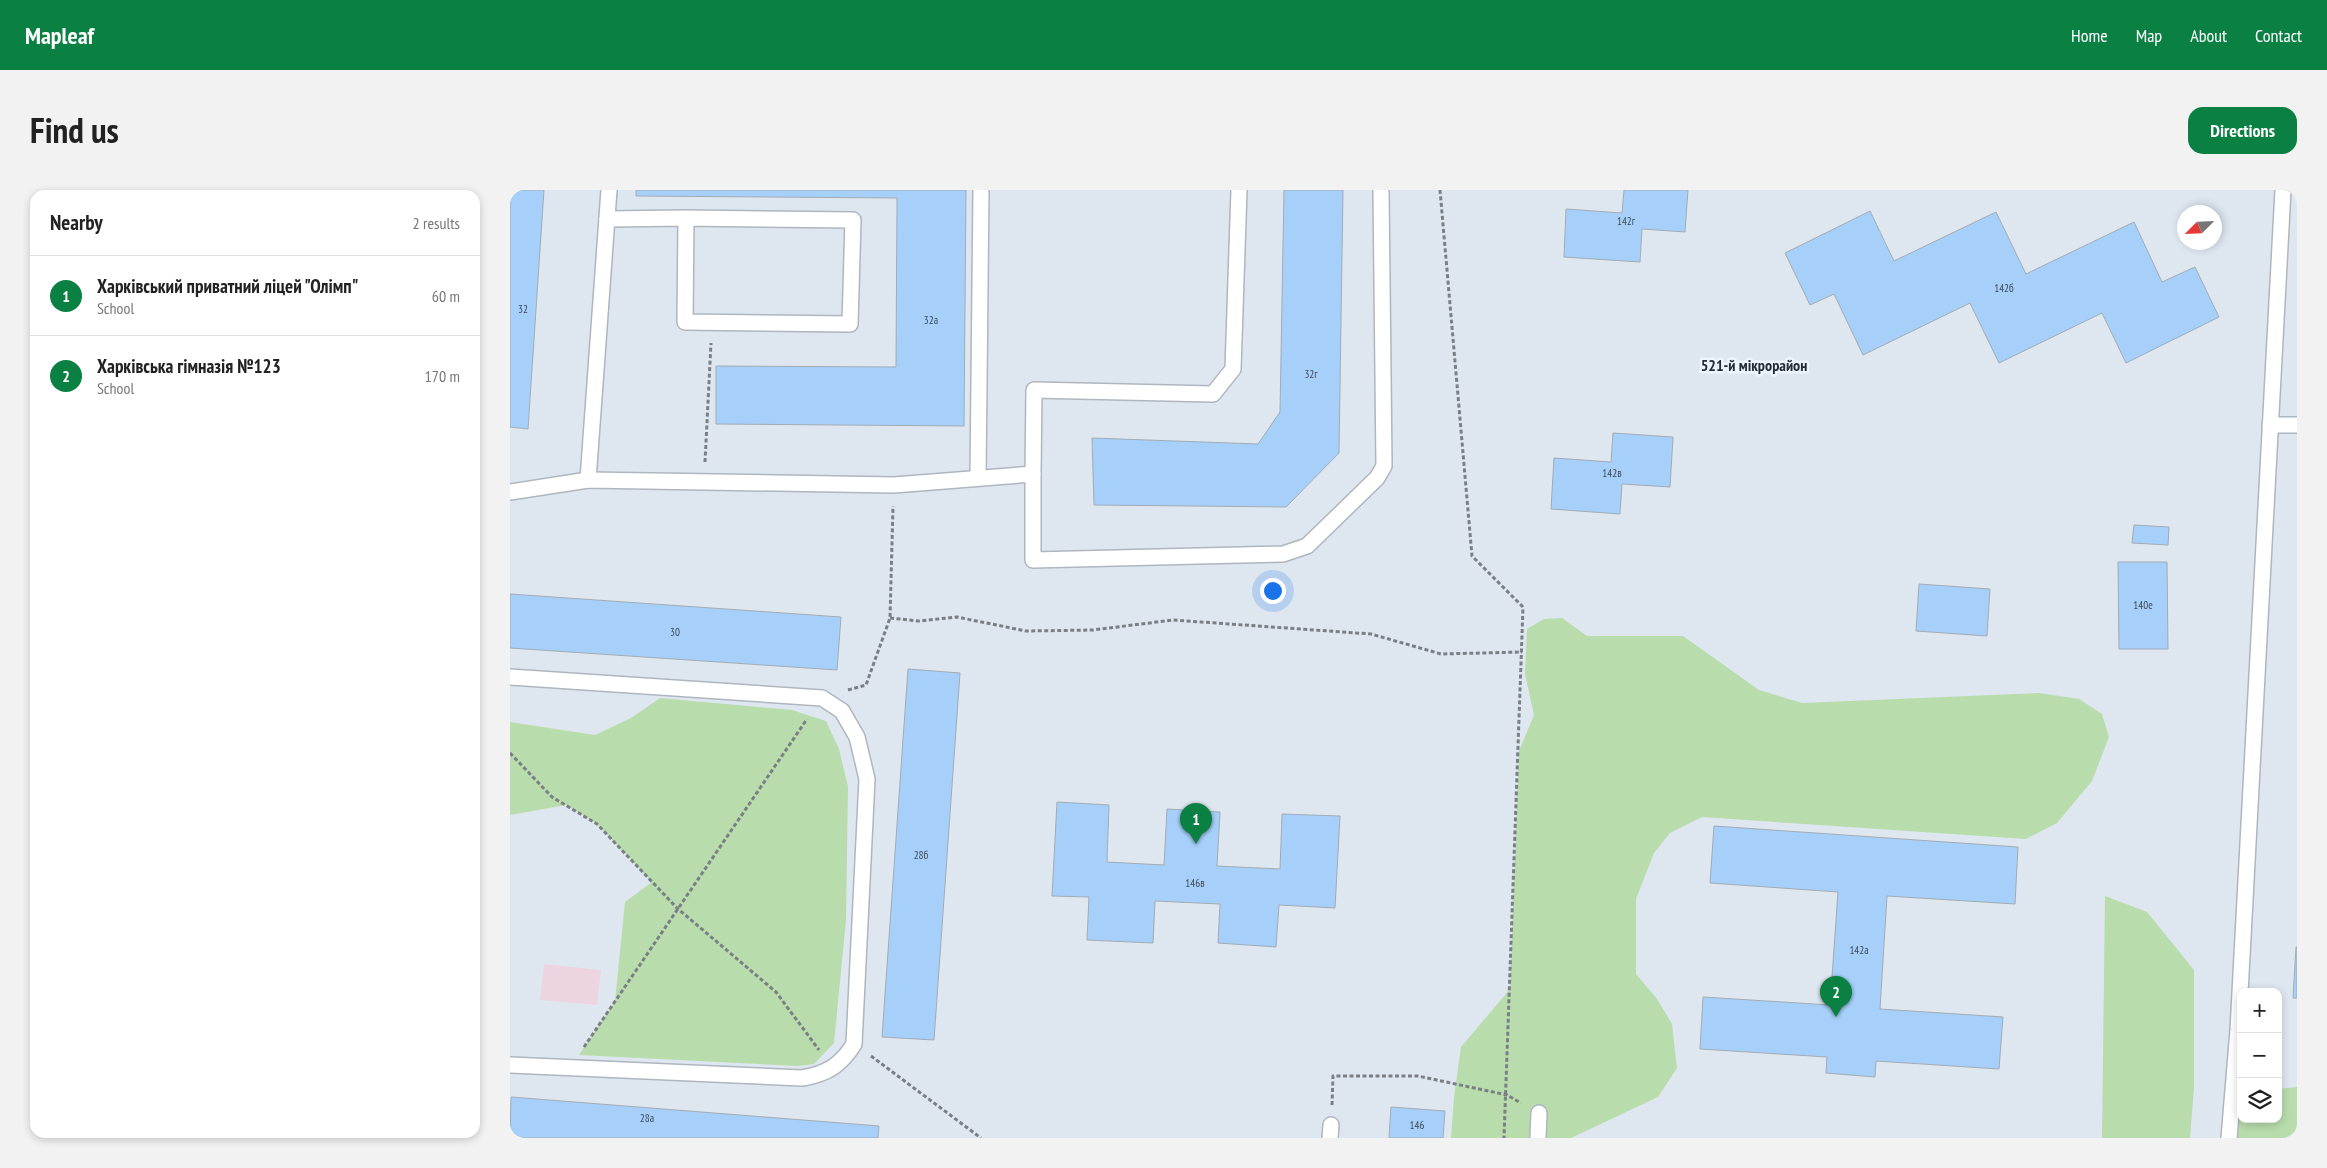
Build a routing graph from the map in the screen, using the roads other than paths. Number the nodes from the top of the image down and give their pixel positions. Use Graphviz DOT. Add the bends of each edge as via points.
graph roads {
  1 [pos="609,190"];
  2 [pos="981,190"];
  3 [pos="1239,190"];
  4 [pos="1381,190"];
  5 [pos="2282,190"];
  6 [pos="686,218"];
  7 [pos="607,219"];
  8 [pos="2270,425"];
  9 [pos="2297,425"];
  10 [pos="1033,474"];
  11 [pos="978,478"];
  12 [pos="588,480"];
  13 [pos="510,492"];
  14 [pos="510,677"];
  15 [pos="510,1065"];
  16 [pos="1539,1113"];
  17 [pos="1538,1138"];
  18 [pos="2229,1138"];
  1 -- 7 [label="lane"];
  2 -- 11 [label="lane"];
  3 -- 10 [label="lane" via="1233,369 1213,394 1034,390"];
  4 -- 10 [label="lane" via="1384,466 1377,478 1307,546 1283,554 1033,560"];
  5 -- 8 [label="lane"];
  6 -- 6 [label="lane" via="853,220 850,324 685,322"];
  6 -- 7 [label="lane"];
  7 -- 12 [label="lane"];
  8 -- 9 [label="lane"];
  8 -- 18 [label="lane" via="2238,1030"];
  10 -- 11 [label="lane"];
  11 -- 12 [label="lane" via="894,486"];
  12 -- 13 [label="lane"];
  14 -- 15 [label="lane" via="822,698 842,712 857,737 867,779 854,1044 833,1068 818,1076 802,1078"];
  16 -- 17 [label="lane"];
}
